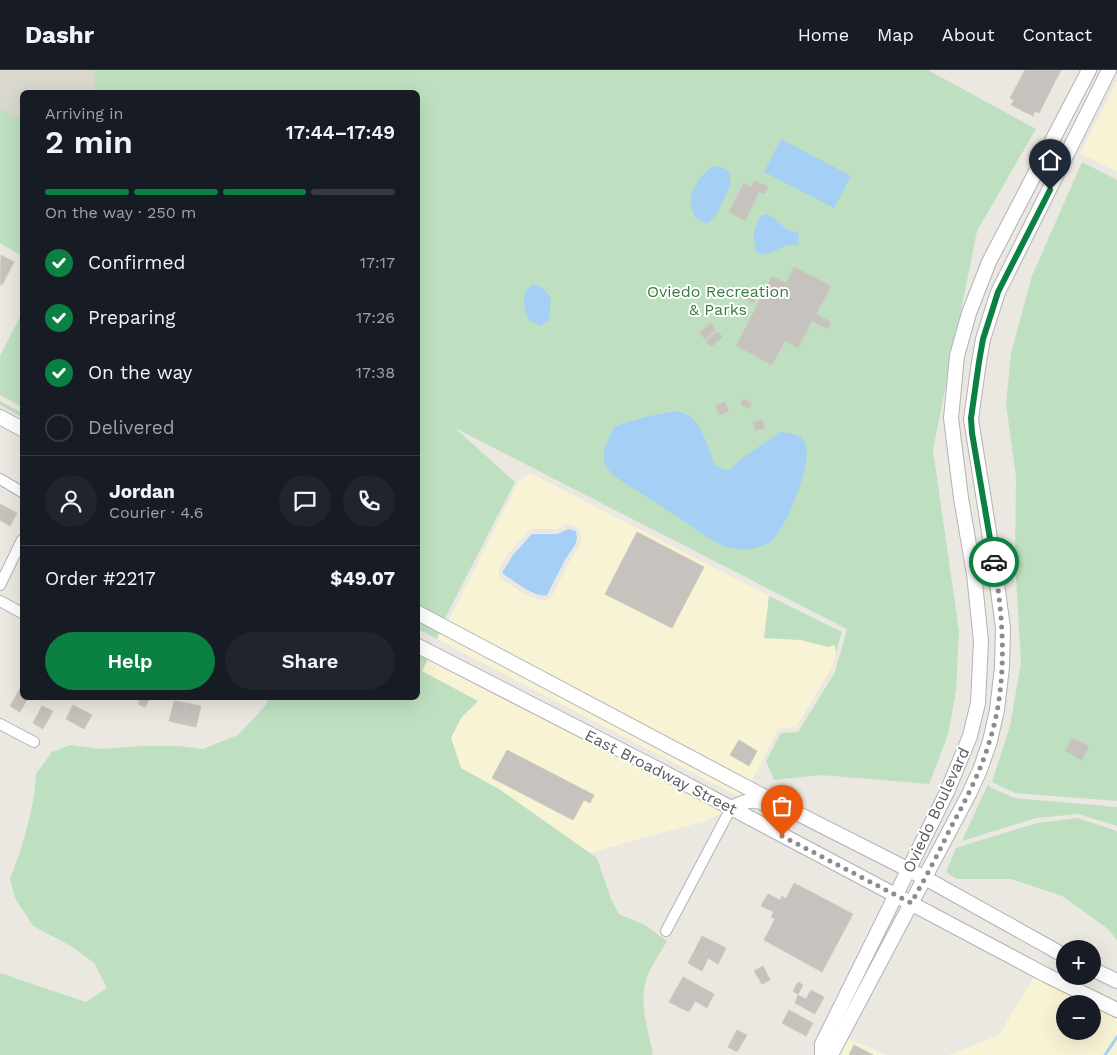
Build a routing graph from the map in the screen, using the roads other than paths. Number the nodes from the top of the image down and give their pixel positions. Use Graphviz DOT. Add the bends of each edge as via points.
graph roads {
  1 [pos="1089,70"];
  2 [pos="1109,70"];
  3 [pos="0,417"];
  4 [pos="20,428"];
  5 [pos="0,479"];
  6 [pos="20,491"];
  7 [pos="20,544"];
  8 [pos="0,585"];
  9 [pos="0,601"];
  10 [pos="20,612"];
  11 [pos="420,614"];
  12 [pos="420,647"];
  13 [pos="0,724"];
  14 [pos="34,742"];
  15 [pos="730,808"];
  16 [pos="853,842"];
  17 [pos="909,870"];
  18 [pos="925,878"];
  19 [pos="895,895"];
  20 [pos="911,903"];
  21 [pos="666,931"];
  22 [pos="1056,951"];
  23 [pos="1101,973"];
  24 [pos="1117,981"];
  25 [pos="1117,1010"];
  26 [pos="822,1055"];
  27 [pos="828,1055"];
  1 -- 17 [label="main road, Oviedo Boulevard" via="989,262 957,356 951,418 981,641 978,703 958,769"];
  2 -- 18 [label="main road, Oviedo Boulevard" via="998,292 983,339 971,418 1003,628 1002,667 995,718 980,770"];
  3 -- 4 [label="main road"];
  5 -- 6 [label="street"];
  7 -- 8 [label="street"];
  9 -- 10 [label="street"];
  11 -- 16 [label="main road, East Broadway Street"];
  12 -- 15 [label="main road, East Broadway Street"];
  13 -- 14 [label="street"];
  15 -- 16 [label="main road" via="756,800 835,841"];
  15 -- 19 [label="main road, East Broadway Street"];
  15 -- 21 [label="street"];
  16 -- 17 [label="main road, East Broadway Street"];
  17 -- 18 [label="main road, East Broadway Street"];
  17 -- 19 [label="main road, Oviedo Boulevard"];
  18 -- 20 [label="main road, Oviedo Boulevard"];
  18 -- 22 [label="main road, East Broadway Street"];
  19 -- 20 [label="main road, East Broadway Street"];
  19 -- 26 [label="main road, Oviedo Boulevard" via="822,1044"];
  20 -- 25 [label="main road, East Broadway Street"];
  20 -- 27 [label="main road, Oviedo Boulevard"];
  23 -- 24 [label="main road"];
}
